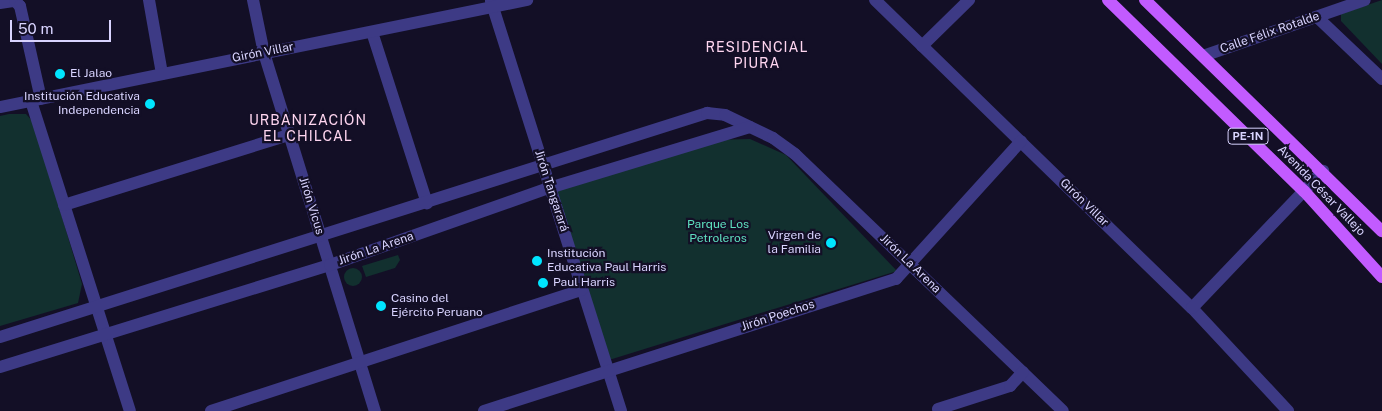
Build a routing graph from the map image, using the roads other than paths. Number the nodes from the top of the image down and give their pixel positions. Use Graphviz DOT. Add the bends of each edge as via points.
graph roads {
  1 [pos="149,0"];
  2 [pos="253,0"];
  3 [pos="527,0"];
  4 [pos="875,0"];
  5 [pos="969,0"];
  6 [pos="1108,0"];
  7 [pos="1145,0"];
  8 [pos="1366,0"];
  9 [pos="0,3"];
  10 [pos="491,4"];
  11 [pos="1317,17"];
  12 [pos="372,32"];
  13 [pos="922,46"];
  14 [pos="264,53"];
  15 [pos="1203,56"];
  16 [pos="162,74"];
  17 [pos="1382,79"];
  18 [pos="36,100"];
  19 [pos="0,107"];
  20 [pos="750,127"];
  21 [pos="289,135"];
  22 [pos="1020,141"];
  23 [pos="542,164"];
  24 [pos="1323,172"];
  25 [pos="549,188"];
  26 [pos="1304,191"];
  27 [pos="427,203"];
  28 [pos="64,205"];
  29 [pos="1382,231"];
  30 [pos="321,236"];
  31 [pos="910,264"];
  32 [pos="330,265"];
  33 [pos="1382,277"];
  34 [pos="582,290"];
  35 [pos="96,306"];
  36 [pos="1192,308"];
  37 [pos="105,335"];
  38 [pos="0,337"];
  39 [pos="360,363"];
  40 [pos="0,367"];
  41 [pos="608,370"];
  42 [pos="1023,372"];
  43 [pos="938,410"];
  44 [pos="130,411"];
  45 [pos="211,411"];
  46 [pos="375,411"];
  47 [pos="484,411"];
  48 [pos="621,411"];
  49 [pos="1063,411"];
  50 [pos="1288,411"];
  1 -- 16 [label="street"];
  2 -- 14 [label="street, Jirón Vicus"];
  3 -- 10 [label="street, Girón Villar"];
  4 -- 13 [label="street, Girón Villar"];
  5 -- 13 [label="street"];
  6 -- 26 [label="main road, Avenida César Vallejo / PE-1N"];
  7 -- 15 [label="main road, Avenida César Vallejo / PE-1N"];
  8 -- 11 [label="street, Calle Félix Rotalde"];
  9 -- 18 [label="street" via="15,1 20,6"];
  10 -- 12 [label="street, Girón Villar"];
  10 -- 23 [label="street, Jirón Tangarará"];
  11 -- 15 [label="street, Calle Félix Rotalde"];
  11 -- 17 [label="street"];
  12 -- 14 [label="street, Girón Villar"];
  12 -- 27 [label="street"];
  13 -- 22 [label="street, Girón Villar"];
  14 -- 16 [label="street, Girón Villar"];
  14 -- 21 [label="street, Jirón Vicus"];
  15 -- 24 [label="main road, Avenida César Vallejo / PE-1N"];
  16 -- 18 [label="street, Girón Villar"];
  18 -- 19 [label="street, Girón Villar"];
  18 -- 28 [label="street"];
  20 -- 23 [label="street, Jirón La Arena" via="725,115 707,113"];
  20 -- 25 [label="street, Jirón La Arena"];
  20 -- 31 [label="street, Jirón La Arena" via="795,154"];
  21 -- 28 [label="street"];
  21 -- 30 [label="street, Jirón Vicus"];
  22 -- 31 [label="street, Jirón Poechos"];
  22 -- 36 [label="street, Girón Villar"];
  23 -- 25 [label="street, Jirón Tangarará"];
  23 -- 27 [label="street, Jirón La Arena"];
  24 -- 26 [label="street"];
  24 -- 29 [label="main road, Avenida César Vallejo / PE-1N"];
  25 -- 32 [label="street, Jirón La Arena"];
  25 -- 34 [label="street, Jirón Tangarará"];
  26 -- 33 [label="main road, Avenida César Vallejo / PE-1N"];
  26 -- 36 [label="street"];
  27 -- 30 [label="street, Jirón La Arena"];
  28 -- 35 [label="street"];
  30 -- 32 [label="street, Jirón Vicus"];
  30 -- 35 [label="street, Jirón La Arena"];
  31 -- 41 [label="street, Jirón Poechos" via="896,279"];
  31 -- 42 [label="street, Jirón La Arena"];
  32 -- 37 [label="street, Jirón La Arena"];
  32 -- 39 [label="street, Jirón Vicus"];
  34 -- 39 [label="street"];
  34 -- 41 [label="street, Jirón Tangarará"];
  35 -- 37 [label="street"];
  35 -- 38 [label="street, Jirón La Arena"];
  36 -- 50 [label="street, Girón Villar"];
  37 -- 40 [label="street, Jirón La Arena"];
  37 -- 44 [label="street"];
  39 -- 45 [label="street"];
  39 -- 46 [label="street, Jirón Vicus"];
  41 -- 47 [label="street, Jirón Poechos"];
  41 -- 48 [label="street, Jirón Tangarará"];
  42 -- 43 [label="street" via="1010,386"];
  42 -- 49 [label="street, Jirón La Arena"];
}
